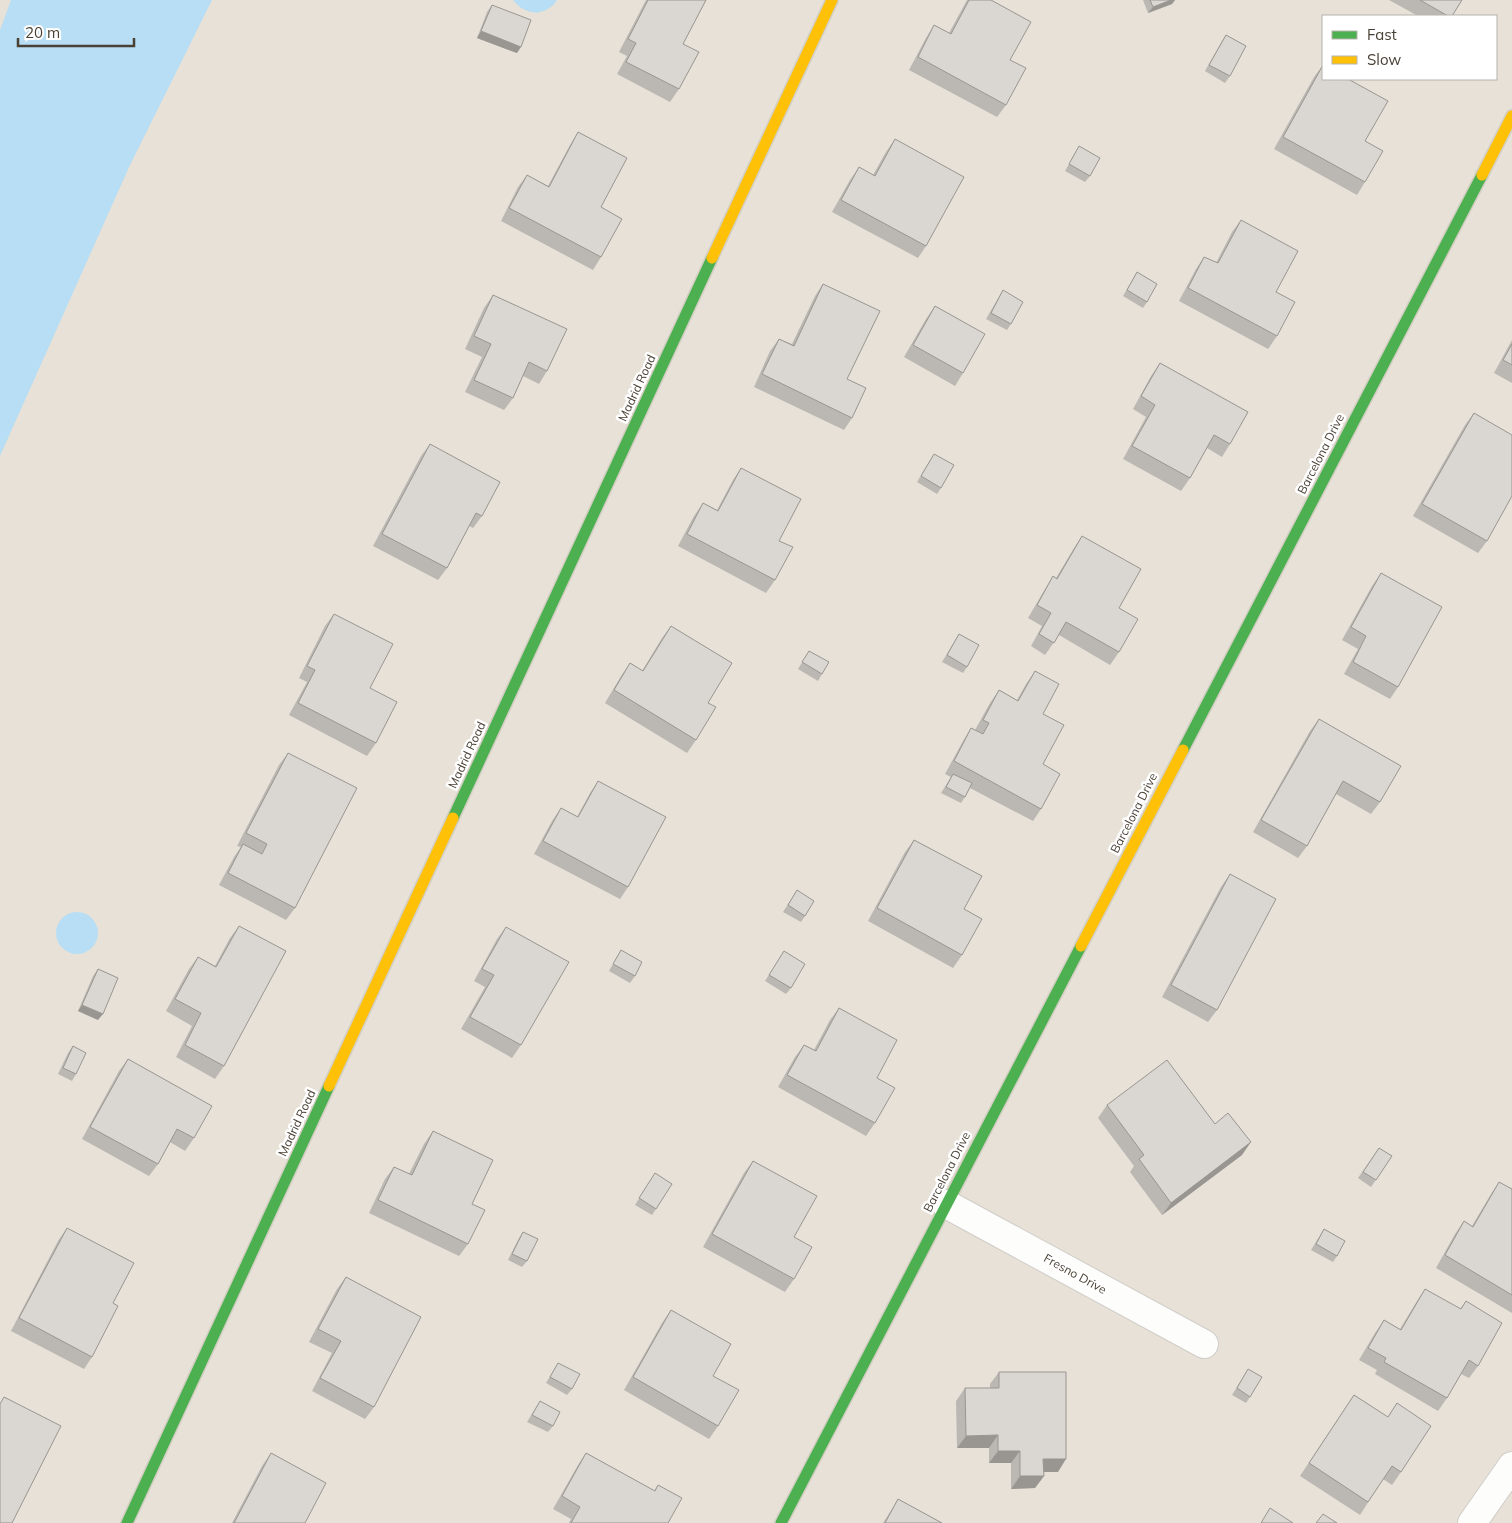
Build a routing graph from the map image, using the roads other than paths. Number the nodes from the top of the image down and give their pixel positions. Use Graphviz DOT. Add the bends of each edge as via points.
graph roads {
  1 [pos="832,0"];
  2 [pos="1512,116"];
  3 [pos="946,1204"];
  4 [pos="1204,1344"];
  5 [pos="1512,1466"];
  6 [pos="127,1523"];
  7 [pos="781,1523"];
  8 [pos="1472,1523"];
  1 -- 6 [label="street, Madrid Road"];
  2 -- 3 [label="street, Barcelona Drive"];
  3 -- 4 [label="street, Fresno Drive"];
  3 -- 7 [label="street, Barcelona Drive"];
  5 -- 8 [label="street"];
}
